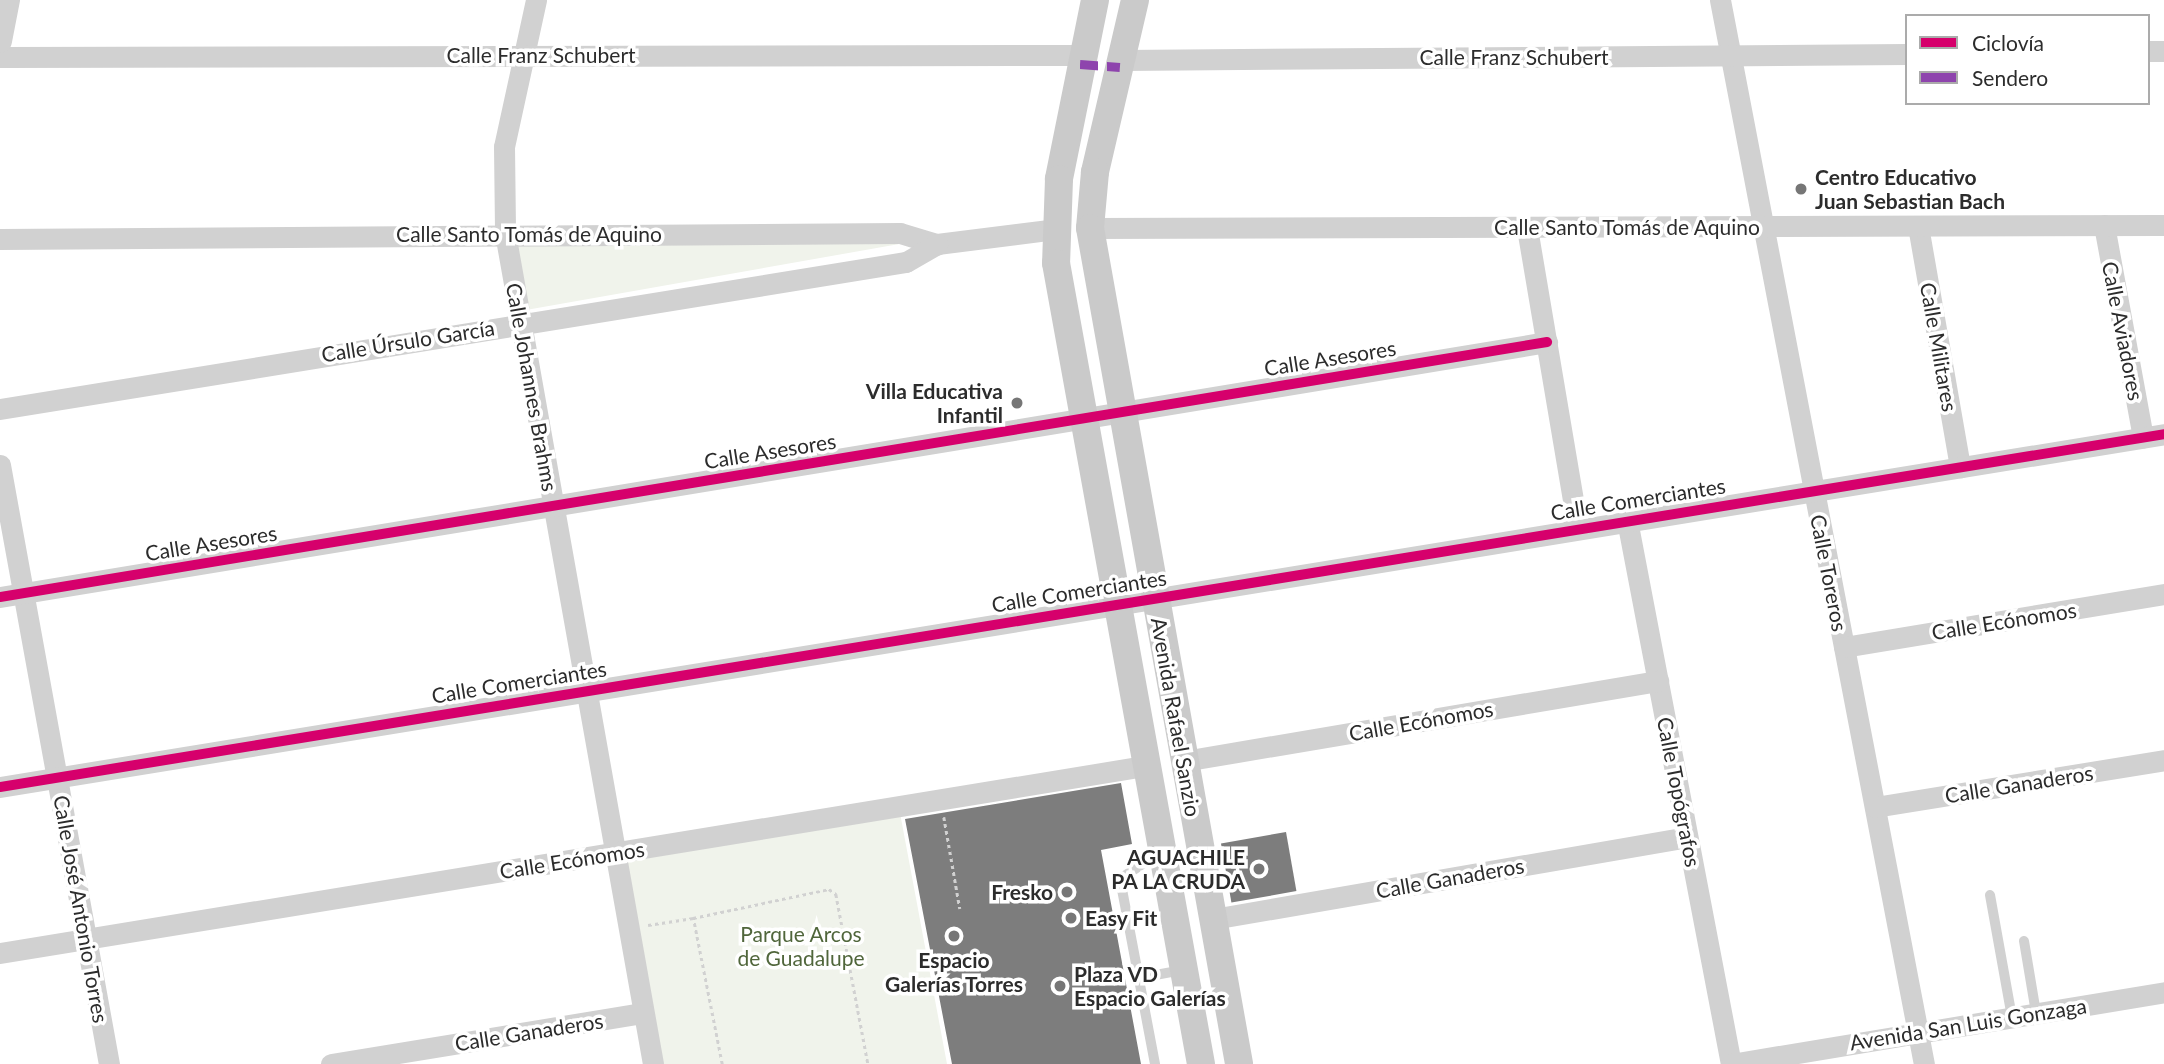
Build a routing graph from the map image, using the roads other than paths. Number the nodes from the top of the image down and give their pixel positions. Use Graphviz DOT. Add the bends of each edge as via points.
graph roads {
  1 [pos="8,0"];
  2 [pos="536,0"];
  3 [pos="1095,0"];
  4 [pos="1135,0"];
  5 [pos="1720,0"];
  6 [pos="0,41"];
  7 [pos="1905,54"];
  8 [pos="1082,55"];
  9 [pos="1730,55"];
  10 [pos="524,56"];
  11 [pos="0,57"];
  12 [pos="1122,60"];
  13 [pos="2104,225"];
  14 [pos="2164,225"];
  15 [pos="1918,226"];
  16 [pos="1763,227"];
  17 [pos="1090,228"];
  18 [pos="1527,228"];
  19 [pos="1055,229"];
  20 [pos="505,233"];
  21 [pos="0,239"];
  22 [pos="937,244"];
  23 [pos="519,323"];
  24 [pos="1547,342"];
  25 [pos="0,409"];
  26 [pos="1122,412"];
  27 [pos="1084,418"];
  28 [pos="2154,436"];
  29 [pos="0,464"];
  30 [pos="1961,467"];
  31 [pos="1812,489"];
  32 [pos="553,506"];
  33 [pos="1627,520"];
  34 [pos="1578,528"];
  35 [pos="25,593"];
  36 [pos="2164,594"];
  37 [pos="0,597"];
  38 [pos="1155,598"];
  39 [pos="1118,604"];
  40 [pos="1844,648"];
  41 [pos="1658,681"];
  42 [pos="586,690"];
  43 [pos="2164,760"];
  44 [pos="1184,761"];
  45 [pos="1145,766"];
  46 [pos="57,777"];
  47 [pos="0,787"];
  48 [pos="1875,807"];
  49 [pos="1687,837"];
  50 [pos="1161,852"];
  51 [pos="614,853"];
  52 [pos="1990,895"];
  53 [pos="1213,919"];
  54 [pos="87,939"];
  55 [pos="2024,941"];
  56 [pos="0,953"];
  57 [pos="1183,970"];
  58 [pos="1139,978"];
  59 [pos="2164,992"];
  60 [pos="643,1013"];
  61 [pos="2036,1013"];
  62 [pos="2012,1017"];
  63 [pos="1919,1033"];
  64 [pos="109,1064"];
  65 [pos="331,1064"];
  66 [pos="653,1064"];
  67 [pos="1155,1064"];
  68 [pos="1201,1064"];
  69 [pos="1239,1064"];
  70 [pos="1731,1064"];
  71 [pos="1924,1064"];
  1 -- 6 [label="street"];
  2 -- 10 [label="street, Calle Johannes Brahms"];
  3 -- 8 [label="main road, Avenida Rafael Sanzio"];
  4 -- 12 [label="main road, Avenida Rafael Sanzio"];
  5 -- 9 [label="street, Calle Toreros"];
  7 -- 9 [label="street, Calle Franz Schubert"];
  8 -- 10 [label="street, Calle Franz Schubert"];
  8 -- 19 [label="main road, Avenida Rafael Sanzio"];
  9 -- 12 [label="street, Calle Franz Schubert"];
  9 -- 16 [label="street, Calle Toreros"];
  10 -- 11 [label="street, Calle Franz Schubert"];
  10 -- 20 [label="street, Calle Johannes Brahms" via="504,147"];
  12 -- 17 [label="main road, Avenida Rafael Sanzio" via="1095,172"];
  13 -- 14 [label="street, Calle Santo Tomás de Aquino"];
  13 -- 15 [label="street, Calle Santo Tomás de Aquino"];
  13 -- 28 [label="street, Calle Aviadores"];
  15 -- 16 [label="street, Calle Santo Tomás de Aquino"];
  15 -- 30 [label="street, Calle Militares"];
  16 -- 18 [label="street, Calle Santo Tomás de Aquino"];
  16 -- 31 [label="street, Calle Toreros"];
  17 -- 18 [label="street, Calle Santo Tomás de Aquino"];
  17 -- 26 [label="main road, Avenida Rafael Sanzio"];
  18 -- 24 [label="street"];
  19 -- 22 [label="street, Calle Santo Tomás de Aquino"];
  19 -- 27 [label="main road, Avenida Rafael Sanzio"];
  20 -- 21 [label="street, Calle Santo Tomás de Aquino"];
  20 -- 22 [label="street, Calle Santo Tomás de Aquino" via="900,233"];
  20 -- 23 [label="street, Calle Johannes Brahms"];
  22 -- 23 [label="street, Calle Úrsulo García" via="905,262"];
  23 -- 25 [label="street, Calle Úrsulo García"];
  23 -- 32 [label="street, Calle Johannes Brahms"];
  24 -- 26 [label="street, Calle Asesores"];
  24 -- 34 [label="street"];
  26 -- 27 [label="street, Calle Asesores"];
  26 -- 38 [label="main road, Avenida Rafael Sanzio"];
  27 -- 32 [label="street, Calle Asesores"];
  27 -- 39 [label="main road, Avenida Rafael Sanzio"];
  28 -- 30 [label="street, Calle Comerciantes"];
  29 -- 35 [label="street, Calle José Antonio Torres"];
  30 -- 31 [label="street, Calle Comerciantes"];
  31 -- 33 [label="street, Calle Comerciantes"];
  31 -- 40 [label="street, Calle Toreros"];
  32 -- 35 [label="street, Calle Asesores"];
  32 -- 42 [label="street, Calle Johannes Brahms"];
  33 -- 34 [label="street, Calle Comerciantes"];
  33 -- 41 [label="street, Calle Topógrafos"];
  34 -- 38 [label="street, Calle Comerciantes"];
  35 -- 37 [label="street, Calle Asesores"];
  35 -- 46 [label="street, Calle José Antonio Torres"];
  36 -- 40 [label="street, Calle Ecónomos"];
  38 -- 39 [label="street, Calle Comerciantes"];
  38 -- 44 [label="main road, Avenida Rafael Sanzio"];
  39 -- 42 [label="street, Calle Comerciantes"];
  39 -- 45 [label="main road, Avenida Rafael Sanzio"];
  40 -- 48 [label="street, Calle Toreros"];
  41 -- 44 [label="street, Calle Ecónomos"];
  41 -- 49 [label="street, Calle Topógrafos"];
  42 -- 46 [label="street, Calle Comerciantes"];
  42 -- 51 [label="street, Calle Johannes Brahms"];
  43 -- 48 [label="street, Calle Ganaderos"];
  44 -- 53 [label="main road, Avenida Rafael Sanzio"];
  45 -- 50 [label="main road, Avenida Rafael Sanzio"];
  45 -- 51 [label="street, Calle Ecónomos"];
  46 -- 47 [label="street, Calle Comerciantes"];
  46 -- 54 [label="street, Calle José Antonio Torres"];
  48 -- 63 [label="street, Calle Toreros"];
  49 -- 53 [label="street, Calle Ganaderos"];
  49 -- 70 [label="street, Calle Topógrafos"];
  50 -- 57 [label="main road, Avenida Rafael Sanzio"];
  50 -- 58 [label="lane" via="1121,879"];
  51 -- 54 [label="street, Calle Ecónomos"];
  51 -- 60 [label="street, Calle Johannes Brahms"];
  52 -- 62 [label="lane"];
  53 -- 69 [label="main road, Avenida Rafael Sanzio"];
  54 -- 56 [label="street, Calle Ecónomos"];
  54 -- 64 [label="street, Calle José Antonio Torres"];
  55 -- 61 [label="lane"];
  57 -- 58 [label="lane"];
  57 -- 68 [label="main road, Avenida Rafael Sanzio"];
  58 -- 67 [label="lane"];
  59 -- 61 [label="street, Avenida San Luis Gonzaga"];
  60 -- 65 [label="street, Calle Ganaderos"];
  60 -- 66 [label="street, Calle Johannes Brahms"];
  61 -- 62 [label="street, Avenida San Luis Gonzaga"];
  62 -- 63 [label="street, Avenida San Luis Gonzaga"];
  63 -- 70 [label="street, Avenida San Luis Gonzaga"];
  63 -- 71 [label="street, Calle Toreros"];
}
